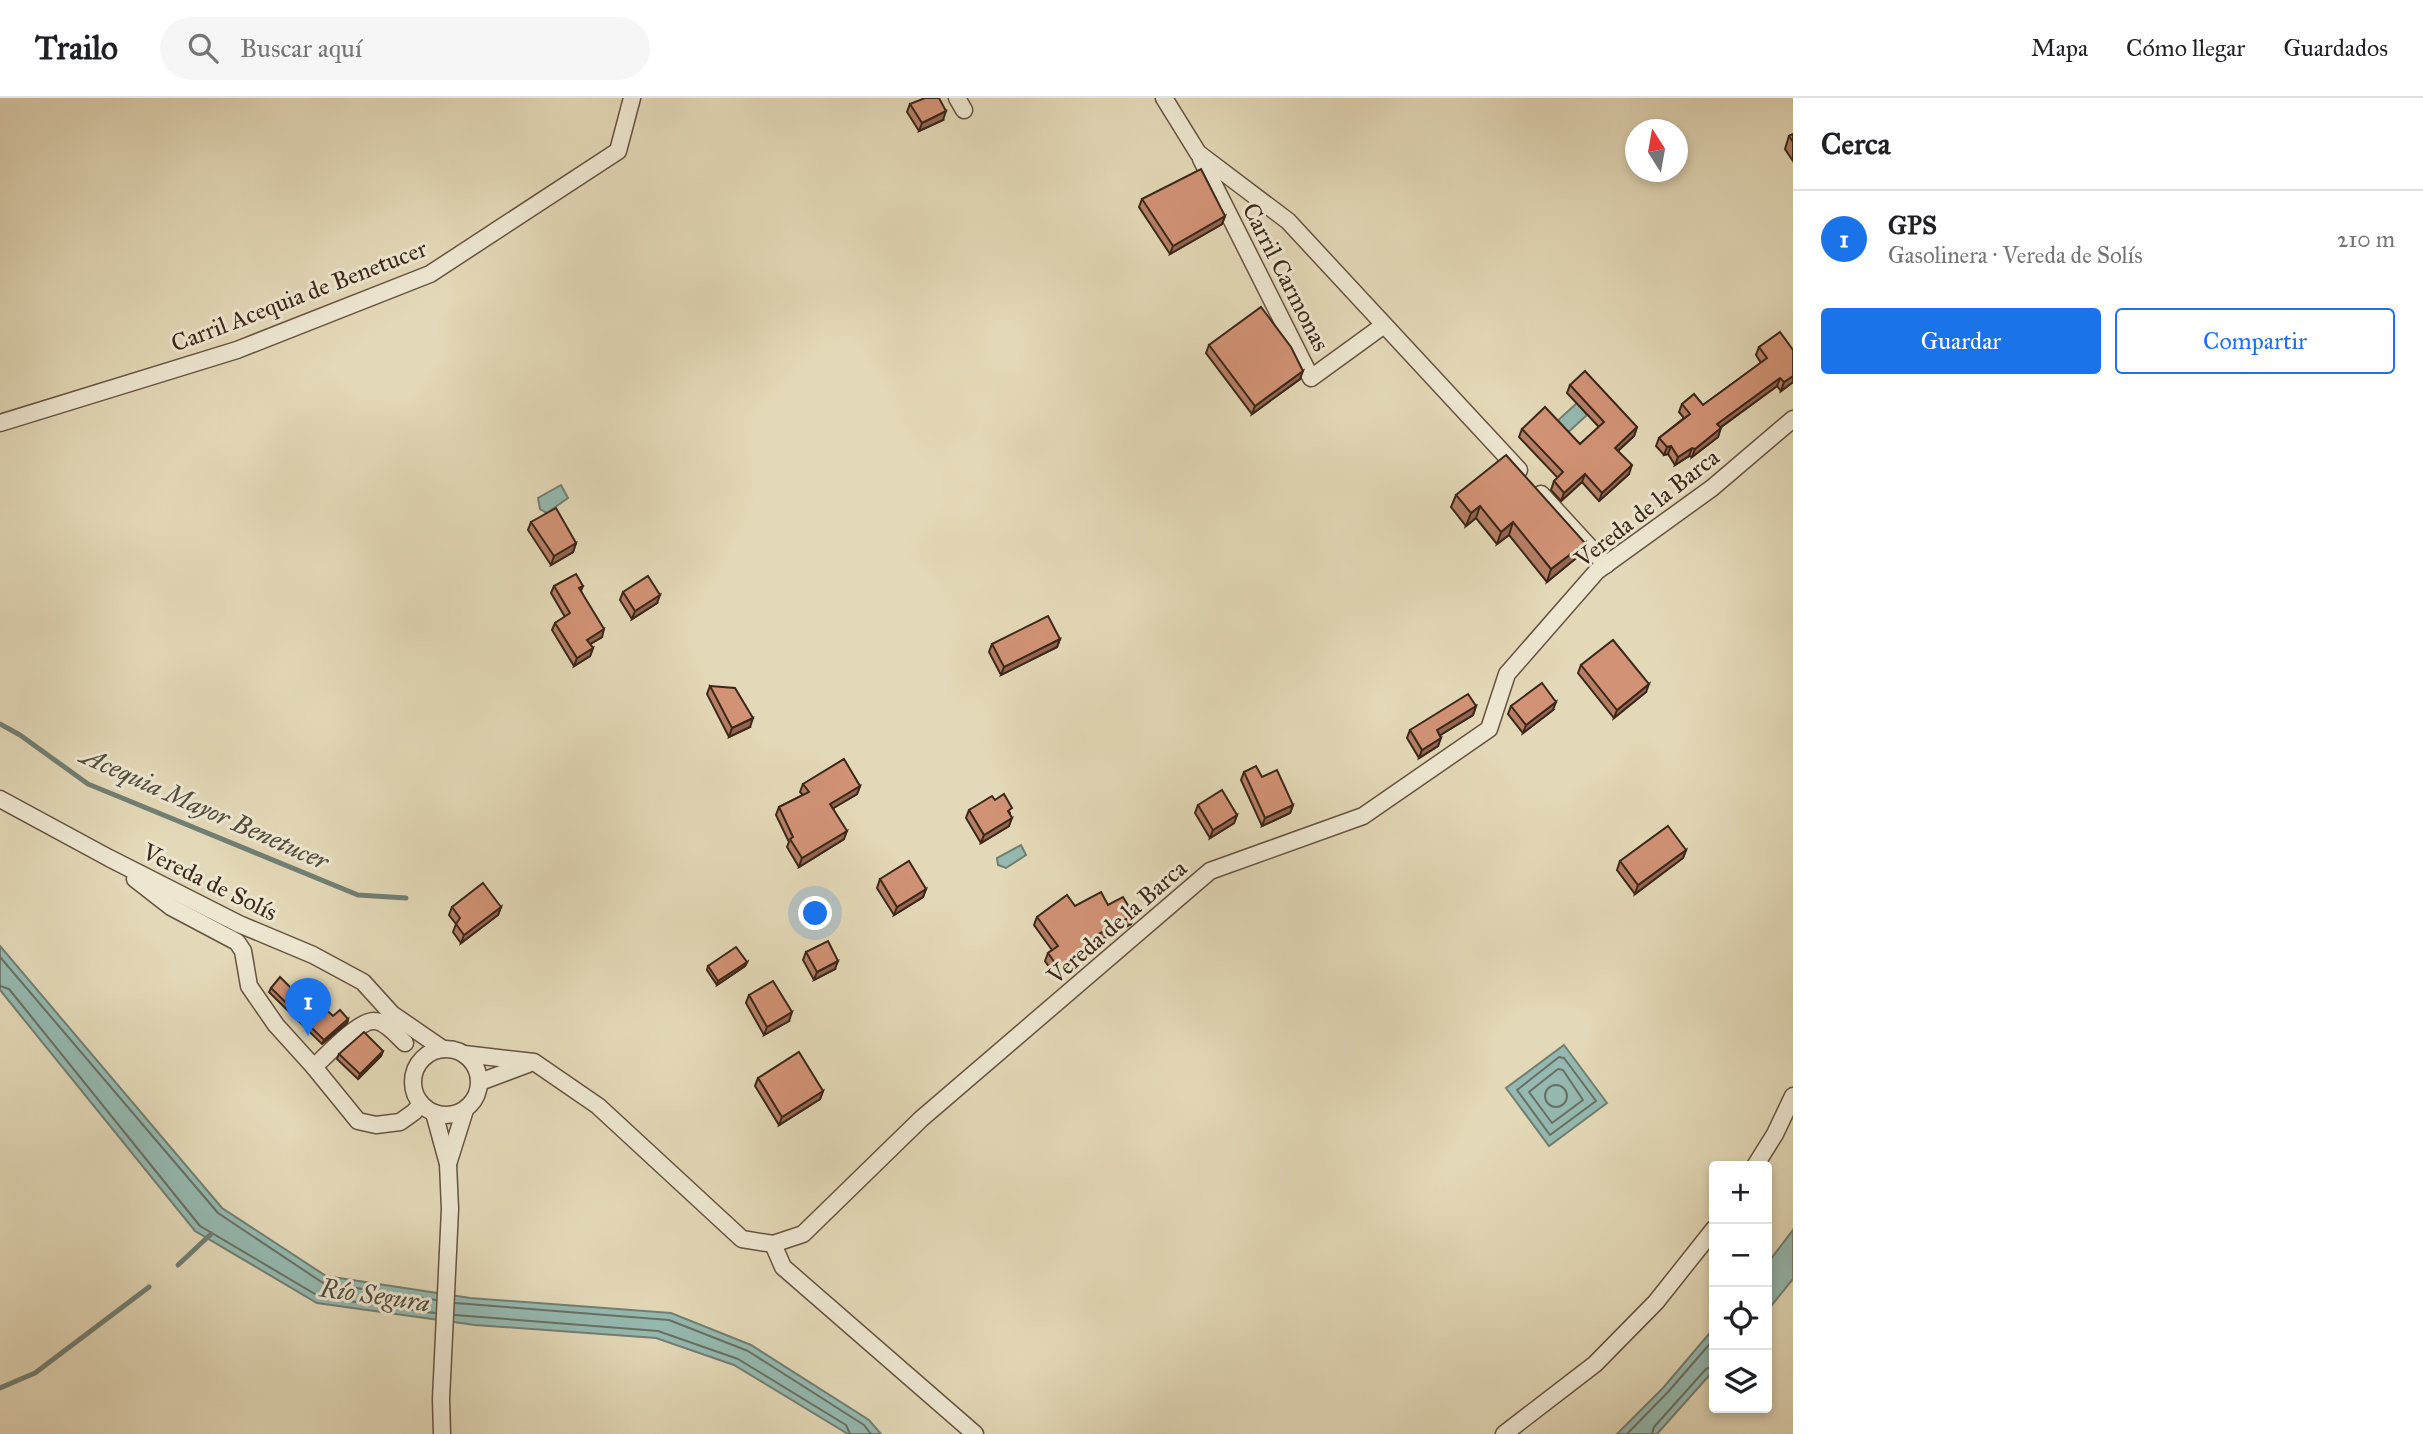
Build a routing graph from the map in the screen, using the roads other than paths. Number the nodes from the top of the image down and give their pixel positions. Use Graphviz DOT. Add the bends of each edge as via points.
graph roads {
  1 [pos="632,98"];
  2 [pos="1164,98"];
  3 [pos="1198,153"];
  4 [pos="1384,325"];
  5 [pos="1793,419"];
  6 [pos="0,423"];
  7 [pos="1606,565"];
  8 [pos="0,799"];
  9 [pos="109,858"];
  10 [pos="392,1014"];
  11 [pos="405,1043"];
  12 [pos="443,1049"];
  13 [pos="464,1054"];
  14 [pos="534,1062"];
  15 [pos="314,1067"];
  16 [pos="416,1067"];
  17 [pos="480,1082"];
  18 [pos="1793,1096"];
  19 [pos="428,1108"];
  20 [pos="465,1110"];
  21 [pos="1758,1161"];
  22 [pos="449,1164"];
  23 [pos="1709,1235"];
  24 [pos="774,1244"];
  25 [pos="442,1434"];
  26 [pos="975,1434"];
  27 [pos="1504,1434"];
  1 -- 6 [label="street, Carril Acequia de Benetucer" via="618,152 430,274 236,350"];
  2 -- 3 [label="street, Carril Carmonas"];
  3 -- 4 [label="street, Carril Carmonas" via="1288,221"];
  3 -- 4 [label="street, Carril Carmonas" via="1311,378"];
  4 -- 7 [label="street, Carril Carmonas"];
  5 -- 7 [label="street, Vereda de la Barca" via="1712,488"];
  7 -- 24 [label="street, Vereda de la Barca" via="1507,674 1489,729 1363,816 1210,872 921,1119 803,1234"];
  8 -- 9 [label="street, Vereda de Solís"];
  9 -- 10 [label="street, Vereda de Solís" via="363,982"];
  9 -- 15 [label="street" via="171,907 237,942 249,986"];
  10 -- 11 [label="street, Vereda de Solís"];
  10 -- 12 [label="street, Vereda de Solís"];
  11 -- 15 [label="street" via="385,1025 374,1021 362,1024"];
  11 -- 16 [label="street, Vereda de Solís"];
  12 -- 13 [label="street"];
  12 -- 16 [label="street" via="432,1052"];
  13 -- 14 [label="street"];
  13 -- 17 [label="street" via="478,1071"];
  14 -- 17 [label="street"];
  14 -- 24 [label="street" via="598,1106 742,1239"];
  15 -- 19 [label="street" via="358,1121 376,1125 400,1122"];
  16 -- 19 [label="street" via="413,1086"];
  17 -- 20 [label="street"];
  18 -- 21 [label="street"];
  19 -- 20 [label="street" via="445,1115"];
  19 -- 22 [label="street"];
  20 -- 22 [label="street"];
  22 -- 25 [label="street"];
  23 -- 27 [label="street" via="1656,1302 1595,1364"];
  24 -- 26 [label="street" via="783,1267"];
}
